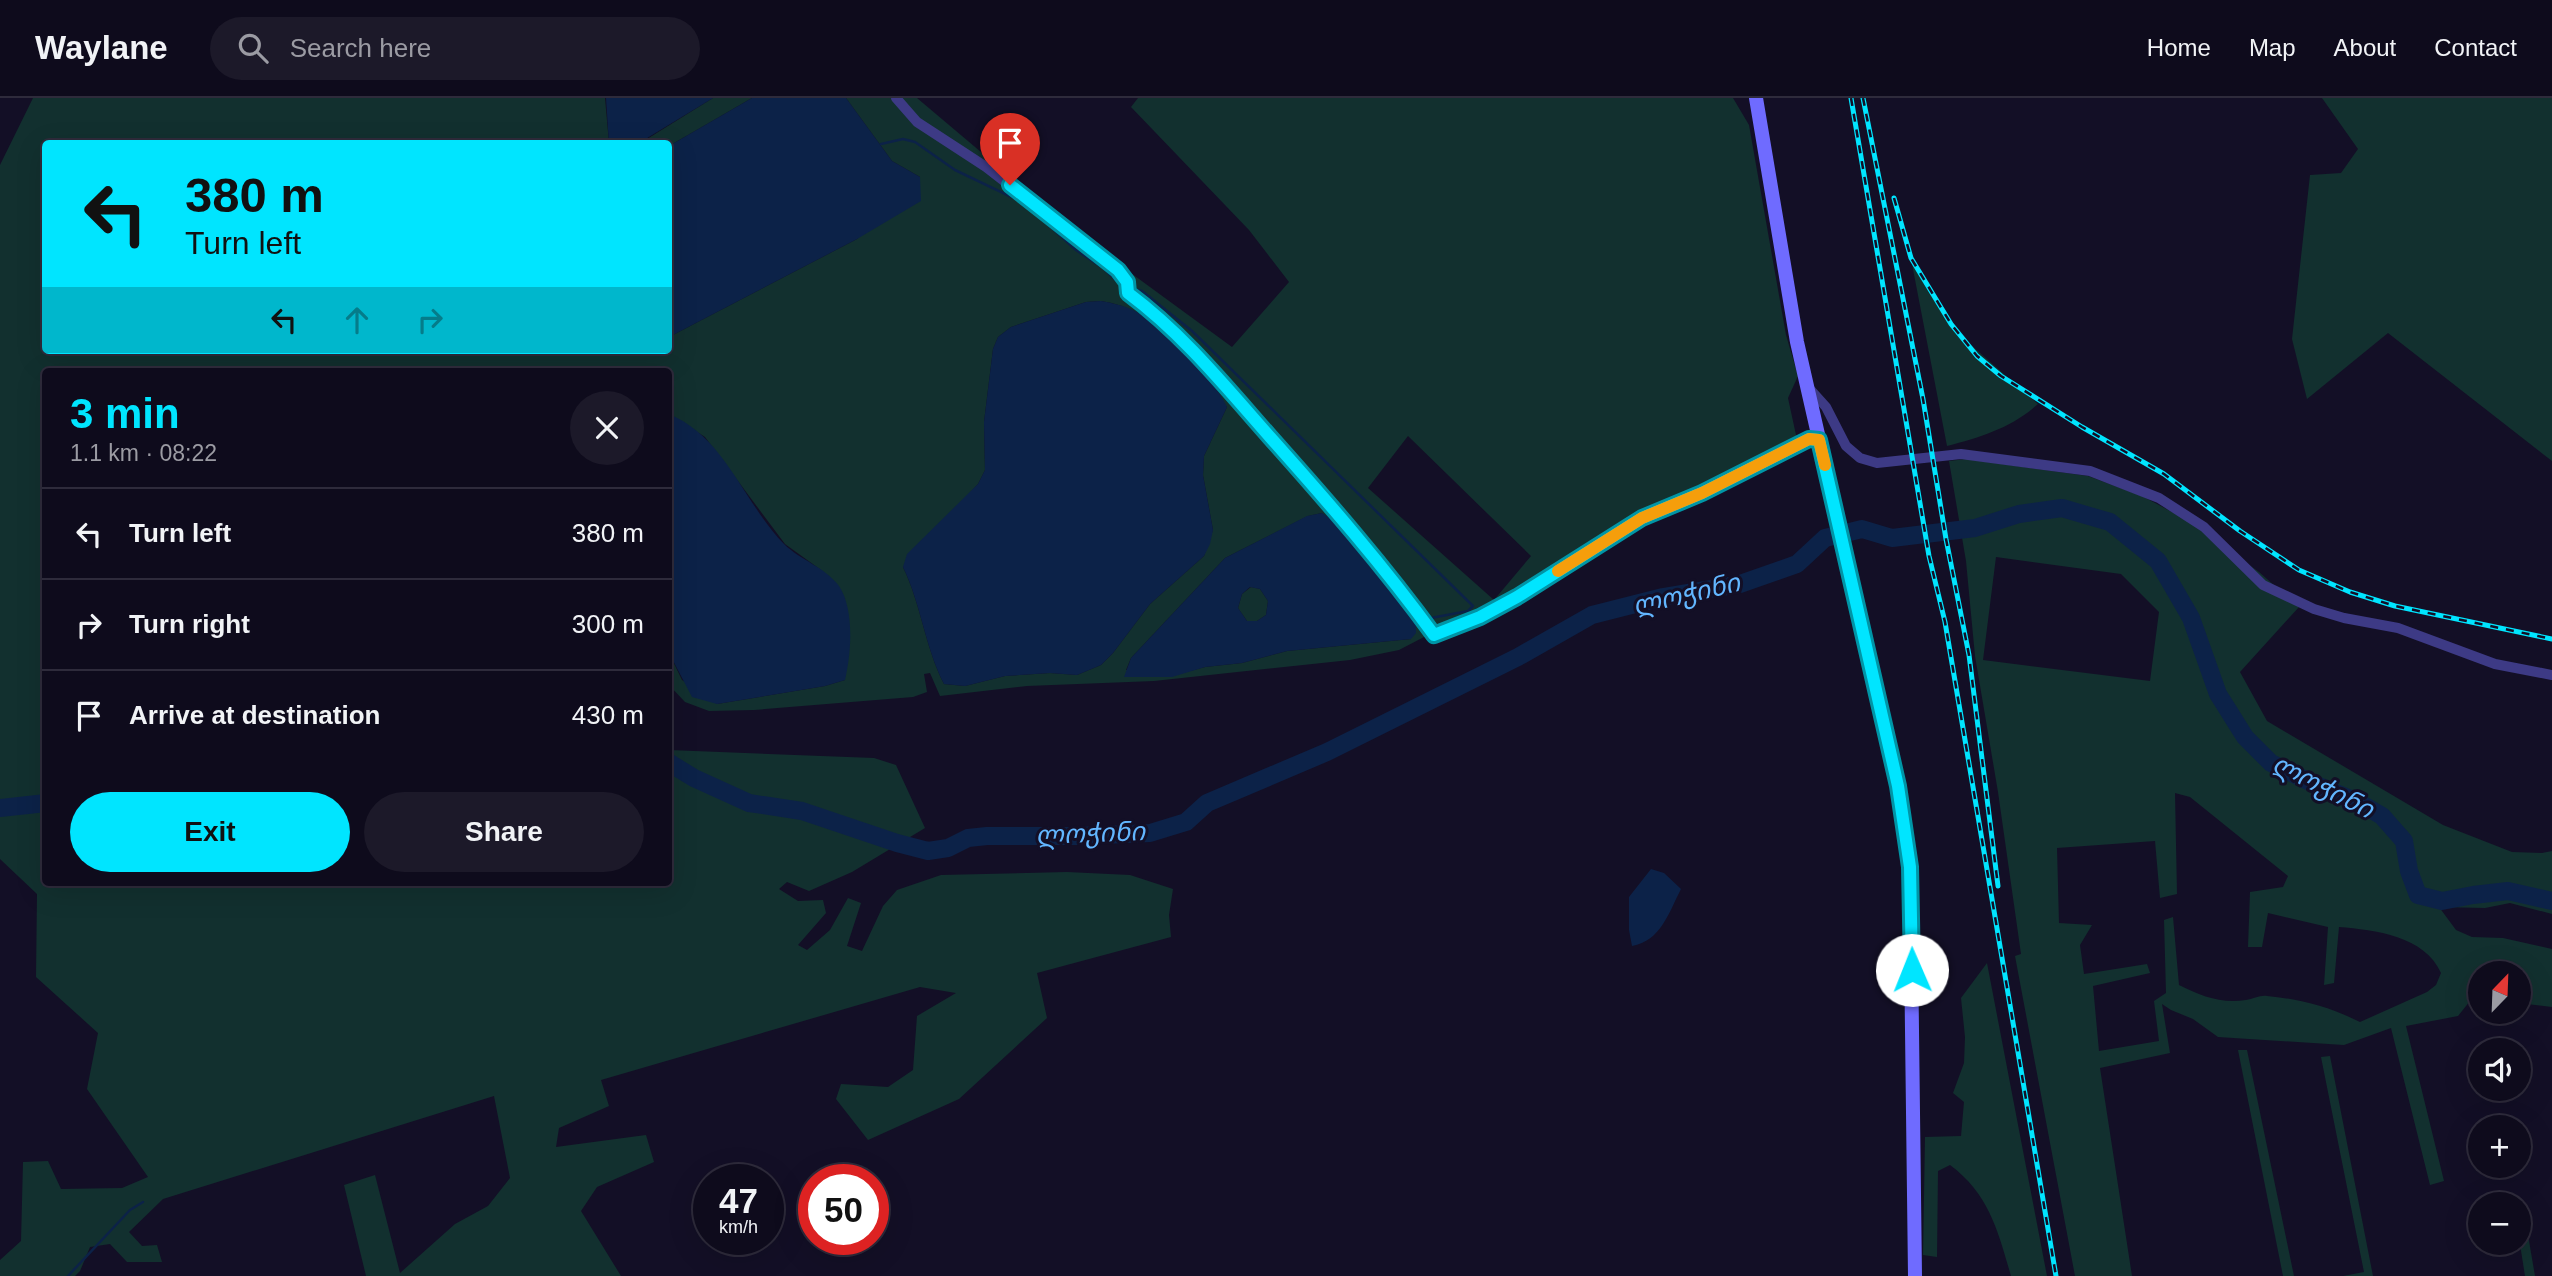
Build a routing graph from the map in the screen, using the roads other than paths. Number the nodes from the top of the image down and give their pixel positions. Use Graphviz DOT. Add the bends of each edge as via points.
graph roads {
  1 [pos="896,98"];
  2 [pos="1756,98"];
  3 [pos="1808,387"];
  4 [pos="1819,440"];
  5 [pos="2552,675"];
  6 [pos="1915,1276"];
  1 -- 4 [label="street" via="917,122 986,167 1118,270 1128,293 1182,338 1224,382 1383,566 1434,635 1528,591 1642,518 1809,439"];
  2 -- 3 [label="main road"];
  3 -- 4 [label="main road"];
  3 -- 5 [label="street" via="1826,407 1846,446 1860,458 1877,463 1961,454 2090,471 2159,498 2204,527 2263,585 2314,609 2398,628 2495,664"];
  4 -- 6 [label="main road" via="1898,786 1910,867"];
}
